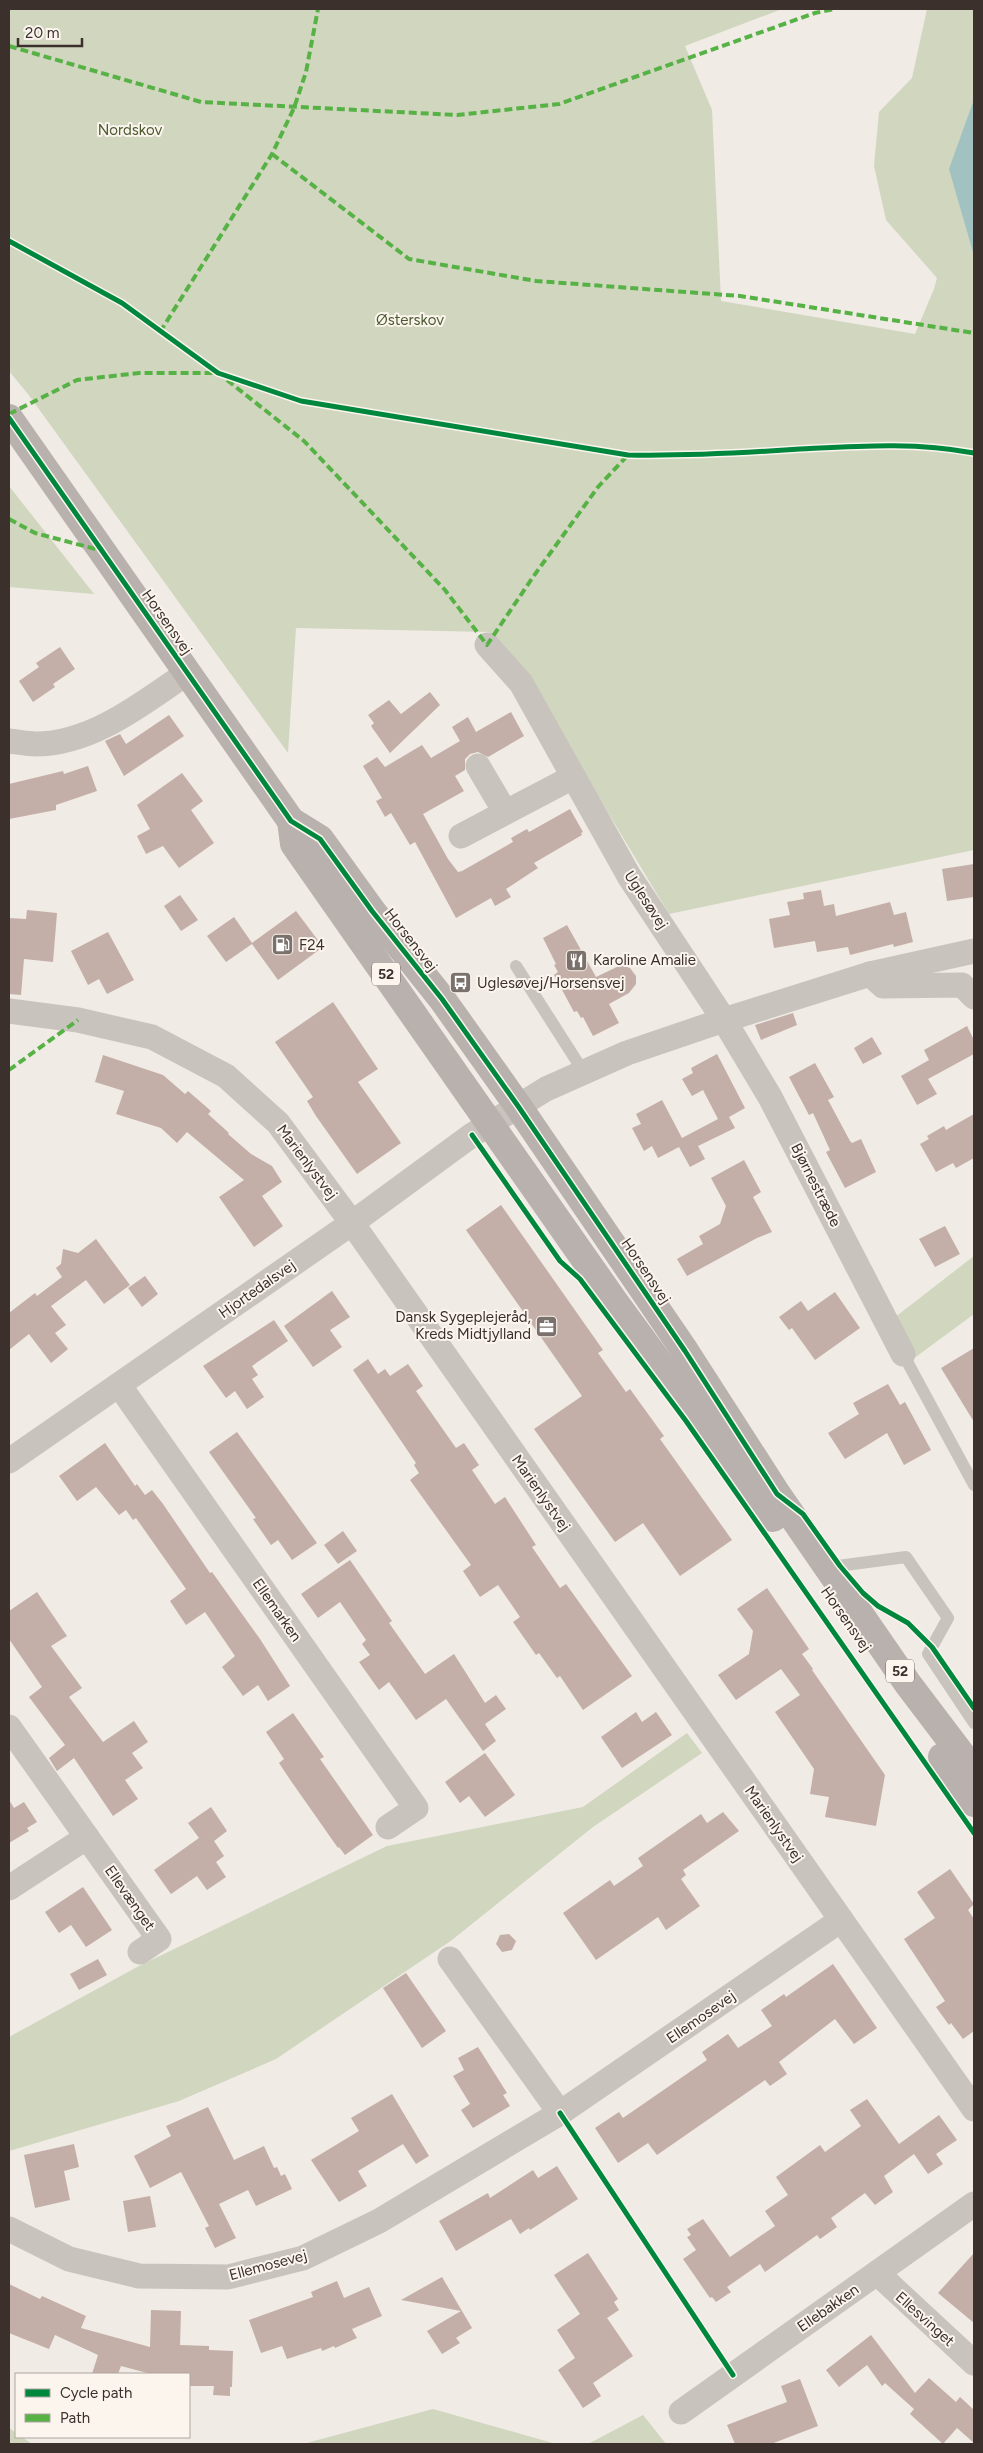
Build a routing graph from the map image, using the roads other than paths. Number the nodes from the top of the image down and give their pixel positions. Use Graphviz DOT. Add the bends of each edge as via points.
graph roads {
  1 [pos="9,418"];
  2 [pos="487,645"];
  3 [pos="187,673"];
  4 [pos="9,741"];
  5 [pos="478,766"];
  6 [pos="572,777"];
  7 [pos="505,812"];
  8 [pos="461,836"];
  9 [pos="974,951"];
  10 [pos="516,966"];
  11 [pos="870,974"];
  12 [pos="974,997"];
  13 [pos="9,1011"];
  14 [pos="724,1020"];
  15 [pos="583,1071"];
  16 [pos="504,1115"];
  17 [pos="352,1223"];
  18 [pos="903,1354"];
  19 [pos="119,1384"];
  20 [pos="11,1456"];
  21 [pos="974,1485"];
  22 [pos="830,1567"];
  23 [pos="974,1723"];
  24 [pos="9,1727"];
  25 [pos="974,1772"];
  26 [pos="974,1803"];
  27 [pos="388,1828"];
  28 [pos="87,1837"];
  29 [pos="9,1888"];
  30 [pos="841,1920"];
  31 [pos="140,1952"];
  32 [pos="450,1958"];
  33 [pos="974,2109"];
  34 [pos="560,2113"];
  35 [pos="974,2204"];
  36 [pos="9,2229"];
  37 [pos="877,2273"];
  38 [pos="974,2363"];
  39 [pos="682,2412"];
  1 -- 3 [label="main road, Horsensvej / 52"];
  2 -- 6 [label="street, Uglesøvej" via="521,683"];
  3 -- 4 [label="street" via="108,726 74,738 37,744"];
  3 -- 16 [label="main road, Horsensvej / 52" via="291,821 294,844"];
  5 -- 7 [label="street"];
  6 -- 7 [label="street"];
  6 -- 14 [label="street, Uglesøvej" via="629,876"];
  7 -- 8 [label="street"];
  9 -- 11 [label="street"];
  10 -- 15 [label="lane"];
  11 -- 12 [label="street" via="883,986 962,985"];
  11 -- 14 [label="street"];
  13 -- 17 [label="street, Marienlystvej" via="78,1020 152,1037 226,1076 278,1123"];
  14 -- 15 [label="street"];
  14 -- 18 [label="street, Bjørnestræde" via="770,1097"];
  15 -- 16 [label="street"];
  16 -- 17 [label="street, Hjortedalsvej"];
  16 -- 22 [label="main road, Horsensvej / 52" via="685,1351 777,1494"];
  16 -- 26 [label="main road, Horsensvej / 52" via="614,1301 813,1573"];
  17 -- 19 [label="street, Hjortedalsvej"];
  17 -- 30 [label="street, Marienlystvej"];
  18 -- 21 [label="lane"];
  19 -- 20 [label="street, Hjortedalsvej"];
  19 -- 27 [label="street, Ellemarken" via="416,1808"];
  22 -- 23 [label="lane" via="906,1557 948,1618 928,1654"];
  22 -- 25 [label="main road, Horsensvej / 52" via="908,1684"];
  24 -- 28 [label="street, Ellevænget"];
  28 -- 29 [label="street"];
  28 -- 31 [label="street, Ellevænget" via="159,1939"];
  30 -- 33 [label="street, Marienlystvej"];
  30 -- 34 [label="street, Ellemosevej"];
  32 -- 34 [label="street"];
  34 -- 36 [label="street, Ellemosevej" via="379,2220 303,2258 228,2277 139,2276 70,2259"];
  35 -- 37 [label="street, Ellebakken"];
  37 -- 38 [label="street, Ellesvinget"];
  37 -- 39 [label="street, Ellebakken"];
}
